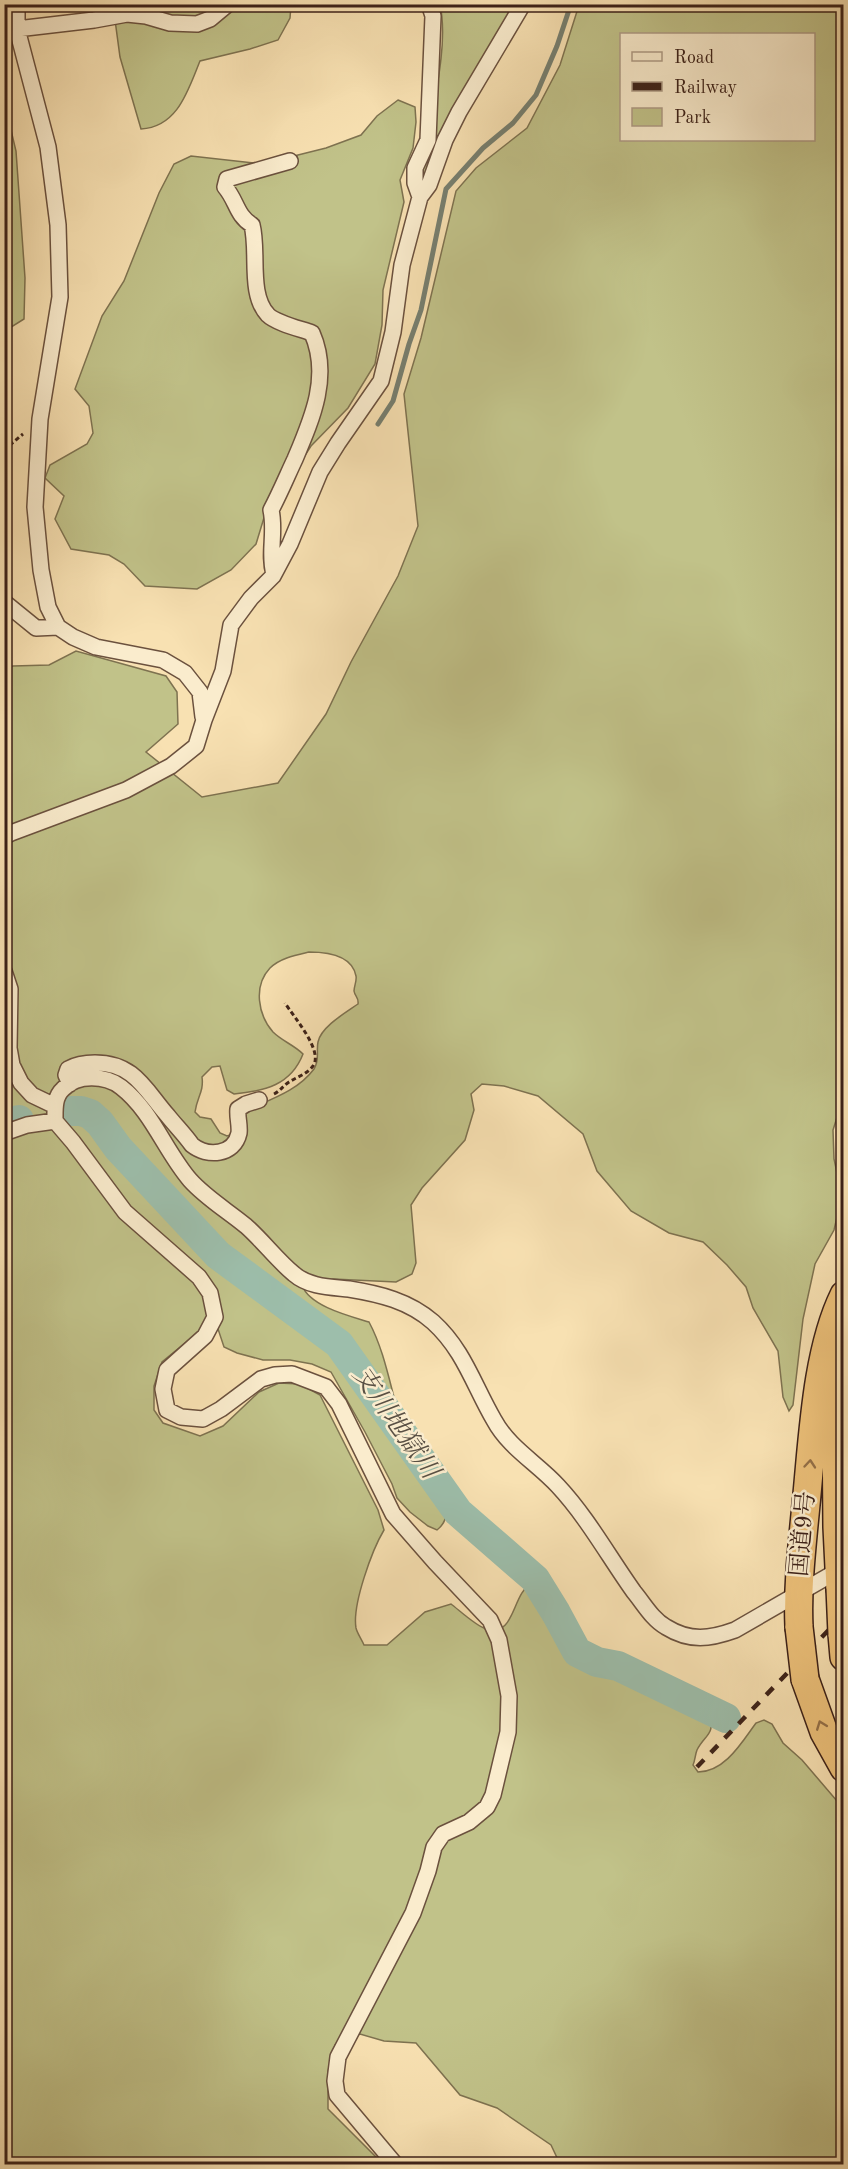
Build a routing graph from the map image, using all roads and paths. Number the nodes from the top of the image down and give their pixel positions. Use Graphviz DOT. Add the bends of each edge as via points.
graph roads {
  1 [pos="17,4"];
  2 [pos="228,4"];
  3 [pos="429,4"];
  4 [pos="524,4"];
  5 [pos="17,29"];
  6 [pos="290,161"];
  7 [pos="420,197"];
  8 [pos="274,574"];
  9 [pos="4,602"];
  10 [pos="58,627"];
  11 [pos="204,720"];
  12 [pos="4,837"];
  13 [pos="4,971"];
  14 [pos="285,1003"];
  15 [pos="70,1084"];
  16 [pos="259,1100"];
  17 [pos="54,1113"];
  18 [pos="4,1134"];
  19 [pos="843,1295"];
  20 [pos="843,1366"];
  21 [pos="839,1579"];
  22 [pos="798,1592"];
  23 [pos="843,1646"];
  24 [pos="843,1768"];
  25 [pos="395,2164"];
  1 -- 5 [label="street"];
  2 -- 5 [label="street" via="197,24 127,14"];
  3 -- 7 [label="street" via="433,16 428,141 415,168"];
  4 -- 7 [label="street" via="459,112 429,186"];
  5 -- 10 [label="street" via="48,147 58,225 60,297 40,419 35,507 40,570 48,607"];
  6 -- 8 [label="street" via="226,179 225,187 243,219 252,225 258,298 269,316 312,333 321,366 312,422 271,510"];
  7 -- 8 [label="street" via="402,265 393,332 381,381 320,472"];
  8 -- 11 [label="street" via="231,625 223,671"];
  9 -- 10 [label="street" via="36,628"];
  10 -- 11 [label="street" via="96,647 163,660 185,674 200,692"];
  11 -- 12 [label="street" via="196,747 171,766 126,789"];
  13 -- 17 [label="street" via="10,989 12,1065 21,1083"];
  14 -- 16 [label="path" via="315,1051 314,1064 280,1091"];
  15 -- 16 [label="street" via="66,1075 75,1065 103,1063 121,1067 146,1088 192,1145 208,1154 231,1146 238,1135 238,1109"];
  15 -- 17 [label="street" via="63,1088"];
  15 -- 22 [label="street" via="92,1078 111,1081 122,1088 144,1112 190,1180 247,1227 295,1276 317,1286 393,1298 432,1321 463,1358 508,1441 558,1485 663,1626 688,1638 721,1635"];
  17 -- 18 [label="street"];
  17 -- 25 [label="street" via="125,1212 199,1277 210,1293 215,1317 205,1336 167,1370 163,1389 167,1410 181,1417 203,1419 261,1379 275,1375 292,1374 326,1387 339,1404 393,1514 490,1620 499,1640 509,1695 508,1732 494,1795 487,1807 469,1822 443,1834 434,1847 413,1913 338,2057 337,2095"];
  22 -- 19 [label="highway, 国道9号, one-way" via="815,1414 826,1350"];
  20 -- 21 [label="highway, 国道9号" via="836,1420"];
  21 -- 22 [label="street"];
  21 -- 23 [label="highway, 国道9号, bridge"];
  24 -- 22 [label="highway, 国道9号, one-way, bridge" via="824,1732 805,1679"];
}
